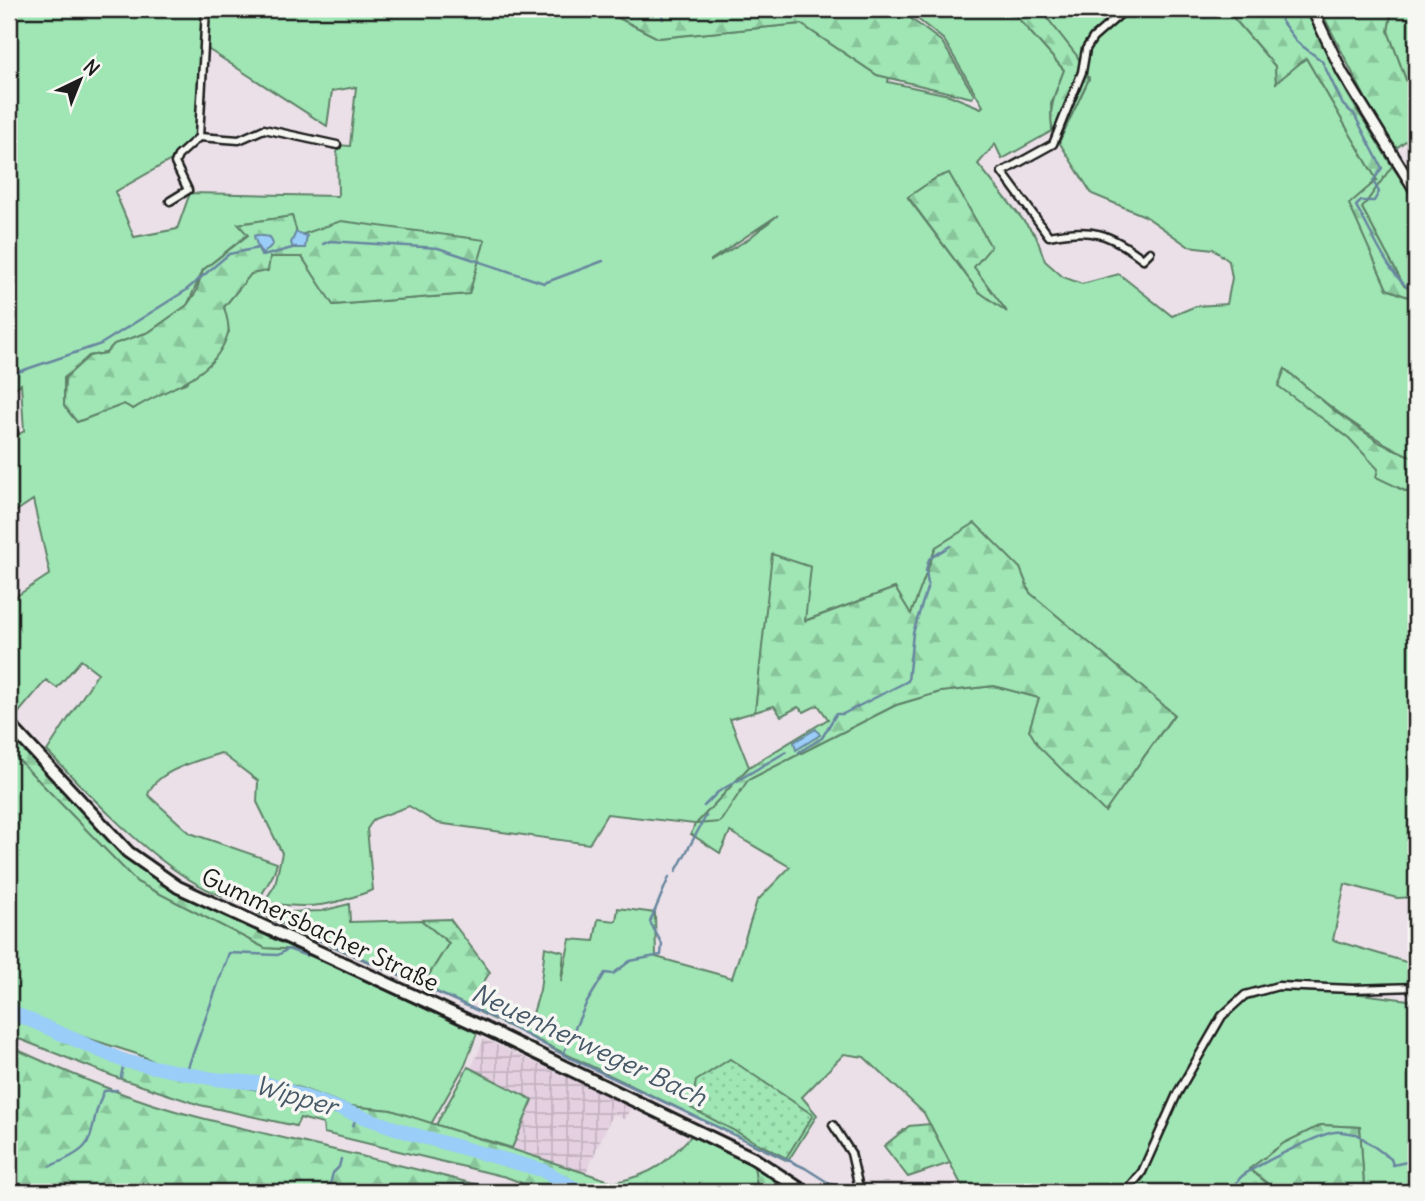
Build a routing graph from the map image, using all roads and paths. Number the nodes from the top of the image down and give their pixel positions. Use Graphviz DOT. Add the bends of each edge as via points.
graph roads {
  1 [pos="206,9"];
  2 [pos="1126,9"];
  3 [pos="1312,9"];
  4 [pos="199,137"];
  5 [pos="337,145"];
  6 [pos="1416,192"];
  7 [pos="170,201"];
  8 [pos="1150,252"];
  9 [pos="9,724"];
  10 [pos="1416,987"];
  11 [pos="833,1125"];
  12 [pos="805,1192"];
  13 [pos="860,1192"];
  14 [pos="1126,1192"];
  1 -- 4 [label="street"];
  2 -- 8 [label="street" via="1086,49 1082,72 1053,144 1002,172 1049,236 1089,230 1119,240 1143,259"];
  3 -- 6 [label="main road" via="1342,72"];
  4 -- 5 [label="street" via="239,140 264,128"];
  4 -- 7 [label="street" via="176,159 177,171 188,188"];
  9 -- 12 [label="main road, Gummersbacher Straße" via="128,852 178,887 753,1158"];
  10 -- 14 [label="street" via="1278,986 1245,995 1222,1016 1177,1094 1142,1172"];
  11 -- 13 [label="street" via="851,1153"];
}
